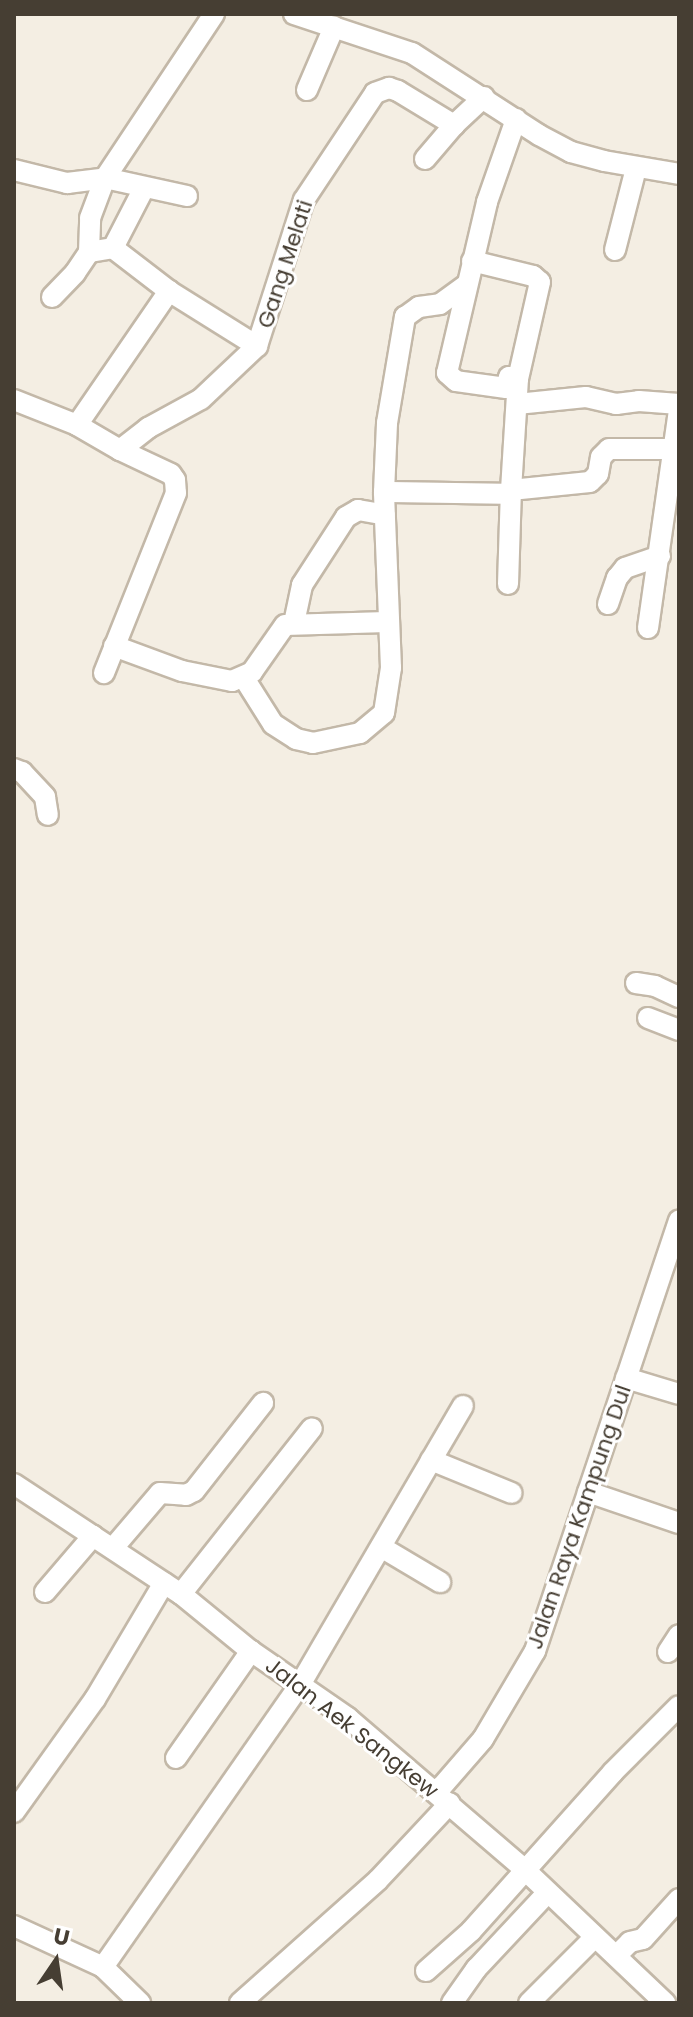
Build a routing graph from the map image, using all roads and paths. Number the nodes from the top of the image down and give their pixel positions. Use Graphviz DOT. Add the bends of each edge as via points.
graph roads {
  1 [pos="214,14"];
  2 [pos="294,14"];
  3 [pos="334,27"];
  4 [pos="307,90"];
  5 [pos="484,97"];
  6 [pos="516,119"];
  7 [pos="454,125"];
  8 [pos="425,159"];
  9 [pos="636,168"];
  10 [pos="14,170"];
  11 [pos="679,174"];
  12 [pos="105,178"];
  13 [pos="144,188"];
  14 [pos="187,196"];
  15 [pos="113,248"];
  16 [pos="615,250"];
  17 [pos="89,252"];
  18 [pos="472,261"];
  19 [pos="465,286"];
  20 [pos="169,291"];
  21 [pos="52,297"];
  22 [pos="257,346"];
  23 [pos="518,379"];
  24 [pos="14,400"];
  25 [pos="517,404"];
  26 [pos="679,404"];
  27 [pos="679,411"];
  28 [pos="77,425"];
  29 [pos="673,449"];
  30 [pos="120,450"];
  31 [pos="384,492"];
  32 [pos="510,492"];
  33 [pos="385,515"];
  34 [pos="660,556"];
  35 [pos="508,584"];
  36 [pos="608,604"];
  37 [pos="387,622"];
  38 [pos="294,623"];
  39 [pos="648,628"];
  40 [pos="114,646"];
  41 [pos="104,673"];
  42 [pos="244,678"];
  43 [pos="14,769"];
  44 [pos="48,815"];
  45 [pos="636,983"];
  46 [pos="679,997"];
  47 [pos="648,1018"];
  48 [pos="679,1030"];
  49 [pos="679,1220"];
  50 [pos="626,1378"];
  51 [pos="679,1394"];
  52 [pos="263,1403"];
  53 [pos="463,1406"];
  54 [pos="312,1428"];
  55 [pos="431,1460"];
  56 [pos="14,1484"];
  57 [pos="588,1492"];
  58 [pos="512,1493"];
  59 [pos="679,1523"];
  60 [pos="93,1536"];
  61 [pos="381,1547"];
  62 [pos="113,1548"];
  63 [pos="440,1582"];
  64 [pos="172,1588"];
  65 [pos="45,1592"];
  66 [pos="251,1651"];
  67 [pos="301,1683"];
  68 [pos="679,1706"];
  69 [pos="176,1758"];
  70 [pos="444,1798"];
  71 [pos="14,1812"];
  72 [pos="524,1869"];
  73 [pos="548,1892"];
  74 [pos="679,1899"];
  75 [pos="14,1926"];
  76 [pos="471,1931"];
  77 [pos="595,1937"];
  78 [pos="617,1955"];
  79 [pos="103,1967"];
  80 [pos="476,1969"];
  81 [pos="426,1971"];
  82 [pos="140,2003"];
  83 [pos="240,2003"];
  84 [pos="452,2003"];
  85 [pos="529,2003"];
  86 [pos="665,2003"];
  1 -- 12 [label="street"];
  2 -- 3 [label="street"];
  3 -- 4 [label="street"];
  3 -- 5 [label="street" via="412,53"];
  5 -- 6 [label="street"];
  5 -- 7 [label="street"];
  6 -- 9 [label="street" via="571,152"];
  6 -- 18 [label="street"];
  7 -- 8 [label="street"];
  7 -- 22 [label="street, Gang Melati" via="398,91 375,93 304,200"];
  9 -- 11 [label="street"];
  9 -- 16 [label="street"];
  10 -- 12 [label="street" via="67,183"];
  12 -- 13 [label="street"];
  12 -- 17 [label="street" via="90,218"];
  13 -- 14 [label="street"];
  13 -- 15 [label="street"];
  15 -- 17 [label="street"];
  15 -- 20 [label="street"];
  17 -- 21 [label="street"];
  18 -- 19 [label="street"];
  18 -- 23 [label="street" via="540,282"];
  19 -- 23 [label="street" via="447,373 456,381 506,388 509,377"];
  19 -- 31 [label="street" via="440,304 419,307 405,317 387,423"];
  20 -- 22 [label="street"];
  20 -- 28 [label="street"];
  22 -- 30 [label="street" via="201,399"];
  23 -- 25 [label="street"];
  24 -- 28 [label="street"];
  25 -- 26 [label="street" via="586,397 616,404"];
  25 -- 32 [label="street"];
  27 -- 29 [label="street"];
  28 -- 30 [label="street"];
  29 -- 32 [label="street" via="609,449 590,482"];
  29 -- 34 [label="street"];
  30 -- 40 [label="street" via="171,474 176,493"];
  31 -- 32 [label="street"];
  31 -- 33 [label="street"];
  32 -- 35 [label="street"];
  33 -- 37 [label="street"];
  33 -- 38 [label="street" via="358,510 346,517 302,585"];
  34 -- 36 [label="street" via="625,568"];
  34 -- 39 [label="street"];
  37 -- 38 [label="street"];
  37 -- 42 [label="street" via="388,698 384,713 360,733 313,743 296,739 273,724"];
  38 -- 42 [label="street" via="285,625"];
  40 -- 41 [label="street"];
  40 -- 42 [label="street" via="205,678"];
  43 -- 44 [label="street" via="45,797"];
  45 -- 46 [label="street"];
  47 -- 48 [label="street"];
  49 -- 50 [label="street, Jalan Raya Kampung Dul"];
  50 -- 51 [label="street"];
  50 -- 57 [label="street, Jalan Raya Kampung Dul"];
  52 -- 62 [label="street" via="194,1491 160,1493"];
  53 -- 55 [label="street"];
  54 -- 64 [label="street"];
  55 -- 58 [label="street"];
  55 -- 61 [label="street"];
  56 -- 60 [label="street, Jalan Aek Sangkew"];
  57 -- 59 [label="street"];
  57 -- 70 [label="street, Jalan Raya Kampung Dul" via="535,1651"];
  60 -- 62 [label="street, Jalan Aek Sangkew"];
  60 -- 65 [label="street"];
  61 -- 63 [label="street"];
  61 -- 67 [label="street"];
  62 -- 64 [label="street, Jalan Aek Sangkew"];
  64 -- 66 [label="street, Jalan Aek Sangkew"];
  64 -- 71 [label="street"];
  66 -- 67 [label="street, Jalan Aek Sangkew"];
  66 -- 69 [label="street"];
  67 -- 70 [label="street, Jalan Aek Sangkew"];
  67 -- 79 [label="street"];
  68 -- 72 [label="street"];
  70 -- 72 [label="street, Jalan Aek Sangkew"];
  70 -- 83 [label="street, Jalan Raya Kampung Dul" via="378,1880"];
  72 -- 73 [label="street, Jalan Aek Sangkew"];
  72 -- 76 [label="street"];
  73 -- 77 [label="street, Jalan Aek Sangkew"];
  73 -- 80 [label="street"];
  74 -- 78 [label="street" via="643,1939 630,1942"];
  75 -- 79 [label="street"];
  76 -- 80 [label="street"];
  76 -- 81 [label="street"];
  77 -- 78 [label="street, Jalan Aek Sangkew"];
  77 -- 85 [label="street"];
  78 -- 86 [label="street, Jalan Aek Sangkew"];
  79 -- 82 [label="street"];
  80 -- 84 [label="street"];
}
